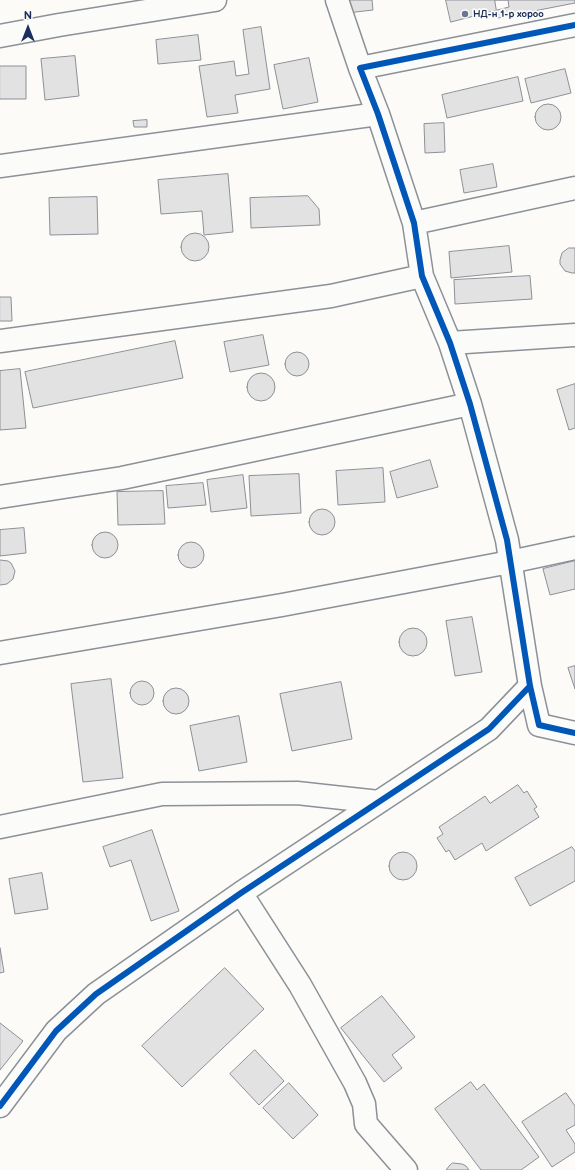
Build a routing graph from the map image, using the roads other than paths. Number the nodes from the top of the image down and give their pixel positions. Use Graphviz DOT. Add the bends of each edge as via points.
graph roads {
  1 [pos="214,0"];
  2 [pos="337,0"];
  3 [pos="575,25"];
  4 [pos="0,36"];
  5 [pos="360,68"];
  6 [pos="378,114"];
  7 [pos="0,166"];
  8 [pos="575,188"];
  9 [pos="414,223"];
  10 [pos="422,276"];
  11 [pos="575,335"];
  12 [pos="0,341"];
  13 [pos="450,343"];
  14 [pos="470,404"];
  15 [pos="0,497"];
  16 [pos="575,548"];
  17 [pos="510,562"];
  18 [pos="0,653"];
  19 [pos="530,686"];
  20 [pos="575,732"];
  21 [pos="379,802"];
  22 [pos="0,827"];
  23 [pos="241,893"];
  24 [pos="0,1106"];
  25 [pos="406,1170"];
  1 -- 4 [label="street"];
  2 -- 5 [label="street"];
  3 -- 5 [label="street"];
  5 -- 6 [label="street"];
  6 -- 7 [label="street"];
  6 -- 9 [label="street"];
  8 -- 9 [label="street"];
  9 -- 10 [label="street"];
  10 -- 12 [label="street" via="331,296"];
  10 -- 13 [label="street"];
  11 -- 13 [label="street"];
  13 -- 14 [label="street"];
  14 -- 15 [label="street" via="122,478"];
  14 -- 17 [label="street" via="507,540"];
  16 -- 17 [label="street"];
  17 -- 18 [label="street" via="282,605"];
  17 -- 19 [label="street"];
  19 -- 20 [label="street" via="539,725"];
  19 -- 21 [label="street" via="490,729"];
  21 -- 22 [label="street" via="297,793 162,794"];
  21 -- 23 [label="street"];
  23 -- 24 [label="street" via="96,994 56,1031"];
  23 -- 25 [label="street" via="300,985 355,1083 364,1104 366,1124"];
}
